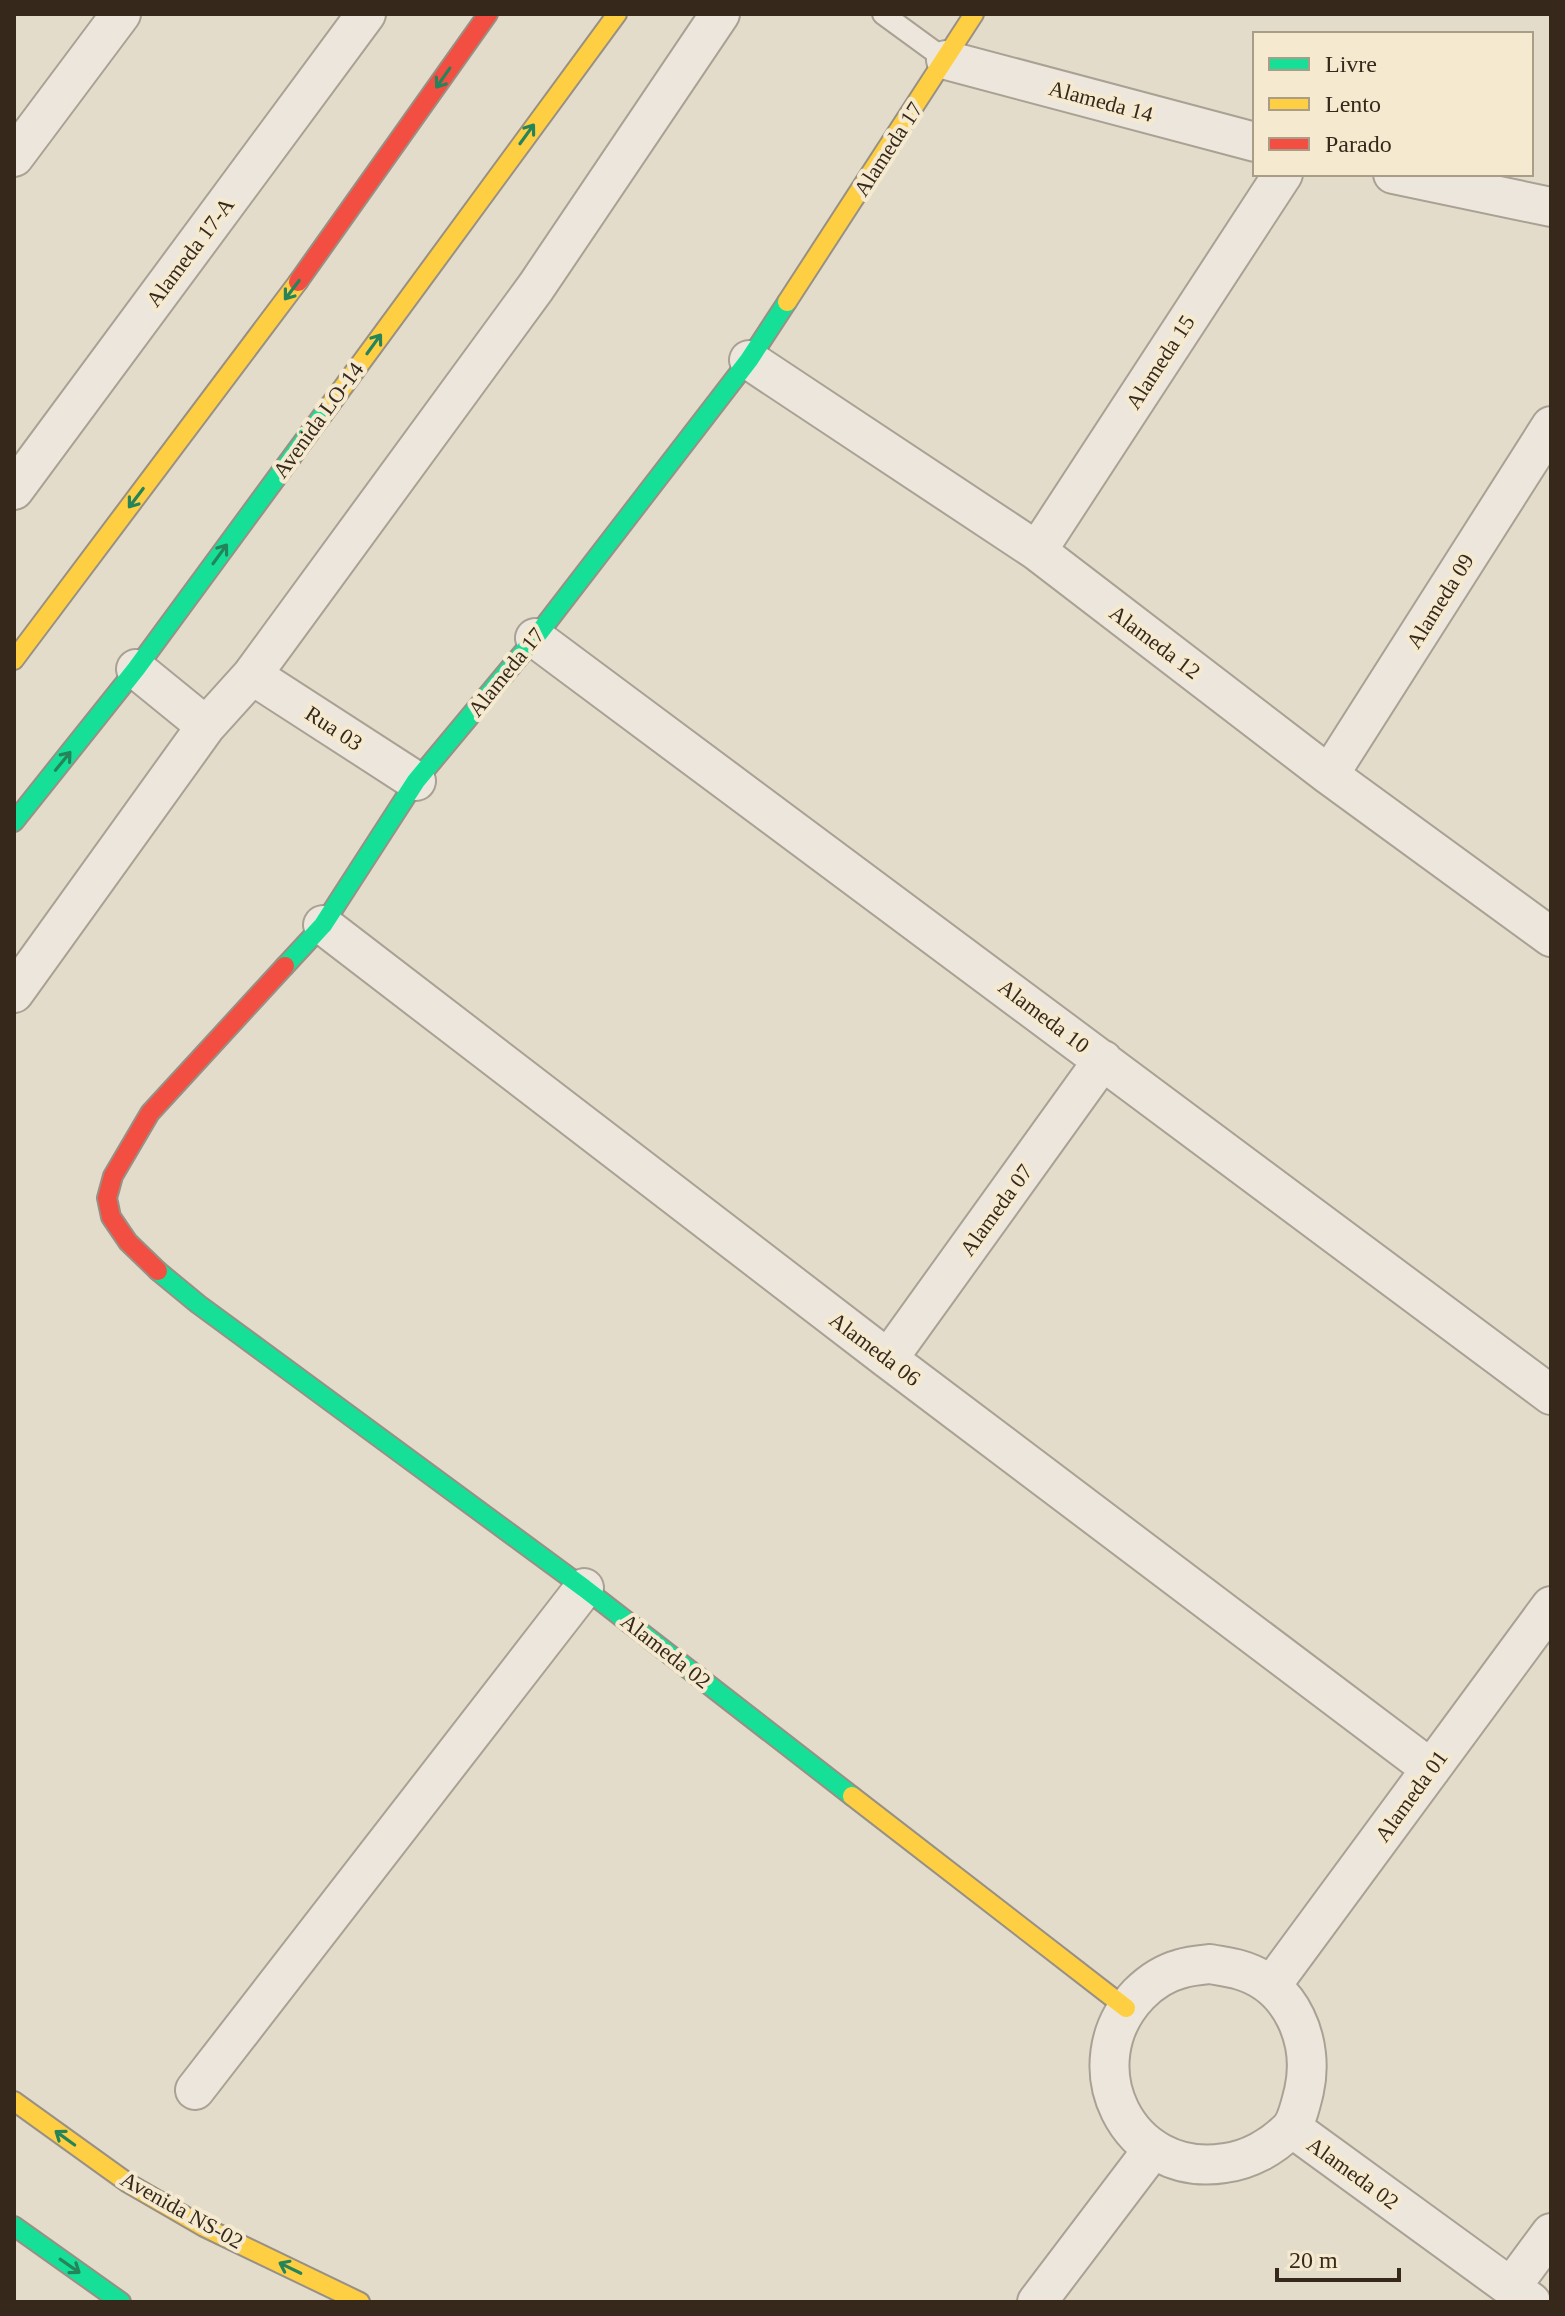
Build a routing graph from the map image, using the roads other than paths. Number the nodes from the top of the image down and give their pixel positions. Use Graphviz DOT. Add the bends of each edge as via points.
graph roads {
  1 [pos="121,14"];
  2 [pos="366,14"];
  3 [pos="488,14"];
  4 [pos="617,14"];
  5 [pos="883,14"];
  6 [pos="974,14"];
  7 [pos="709,18"];
  8 [pos="946,60"];
  9 [pos="1253,141"];
  10 [pos="14,157"];
  11 [pos="1282,176"];
  12 [pos="1403,176"];
  13 [pos="1551,207"];
  14 [pos="749,360"];
  15 [pos="1551,426"];
  16 [pos="14,490"];
  17 [pos="1037,551"];
  18 [pos="535,638"];
  19 [pos="14,660"];
  20 [pos="136,669"];
  21 [pos="252,675"];
  22 [pos="206,726"];
  23 [pos="1329,775"];
  24 [pos="416,781"];
  25 [pos="14,822"];
  26 [pos="323,925"];
  27 [pos="1551,937"];
  28 [pos="14,993"];
  29 [pos="1103,1060"];
  30 [pos="198,1304"];
  31 [pos="888,1359"];
  32 [pos="1551,1395"];
  33 [pos="584,1588"];
  34 [pos="1551,1606"];
  35 [pos="1431,1769"];
  36 [pos="1271,1986"];
  37 [pos="1126,2008"];
  38 [pos="195,2090"];
  39 [pos="14,2101"];
  40 [pos="1292,2128"];
  41 [pos="1153,2149"];
  42 [pos="16,2232"];
  43 [pos="1551,2233"];
  44 [pos="1521,2295"];
  45 [pos="121,2302"];
  46 [pos="360,2302"];
  47 [pos="1037,2302"];
  1 -- 10 [label="street"];
  2 -- 16 [label="street, Alameda 17-A"];
  3 -- 19 [label="street, one-way" via="320,253"];
  20 -- 4 [label="street, Avenida LO-14, one-way"];
  5 -- 8 [label="lane"];
  6 -- 8 [label="street, Alameda 17"];
  7 -- 21 [label="street" via="536,287"];
  8 -- 9 [label="street, Alameda 14"];
  8 -- 14 [label="street, Alameda 17"];
  11 -- 17 [label="street, Alameda 15"];
  12 -- 13 [label="street"];
  14 -- 17 [label="street, Alameda 12"];
  14 -- 18 [label="street, Alameda 17"];
  15 -- 23 [label="street, Alameda 09"];
  17 -- 23 [label="street, Alameda 12"];
  18 -- 24 [label="street, Alameda 17"];
  18 -- 29 [label="street, Alameda 10"];
  20 -- 22 [label="street"];
  25 -- 20 [label="street, Avenida LO-14, one-way"];
  21 -- 22 [label="street"];
  21 -- 24 [label="street, Rua 03"];
  22 -- 28 [label="street"];
  23 -- 27 [label="street, Alameda 12"];
  24 -- 26 [label="street, Alameda 17"];
  26 -- 30 [label="street, Alameda 17" via="150,1113 113,1176 107,1198 111,1217 152,1266"];
  26 -- 31 [label="street, Alameda 06"];
  29 -- 31 [label="street, Alameda 07"];
  29 -- 32 [label="street, Alameda 10"];
  30 -- 33 [label="street, Alameda 02"];
  31 -- 35 [label="street, Alameda 06"];
  33 -- 37 [label="street, Alameda 02"];
  33 -- 38 [label="street"];
  34 -- 35 [label="street, Alameda 01"];
  35 -- 36 [label="street, Alameda 01"];
  36 -- 37 [label="street" via="1242,1970 1210,1964 1178,1969 1149,1984"];
  36 -- 40 [label="street" via="1292,2010 1305,2039 1308,2070"];
  37 -- 41 [label="street" via="1112,2037 1108,2069 1114,2100 1130,2127"];
  46 -- 39 [label="street, Avenida NS-02, one-way" via="128,2183"];
  40 -- 41 [label="street" via="1239,2161 1209,2166 1180,2162"];
  40 -- 44 [label="street, Alameda 02"];
  41 -- 47 [label="street"];
  42 -- 45 [label="street, one-way"];
  43 -- 44 [label="street"];
}
